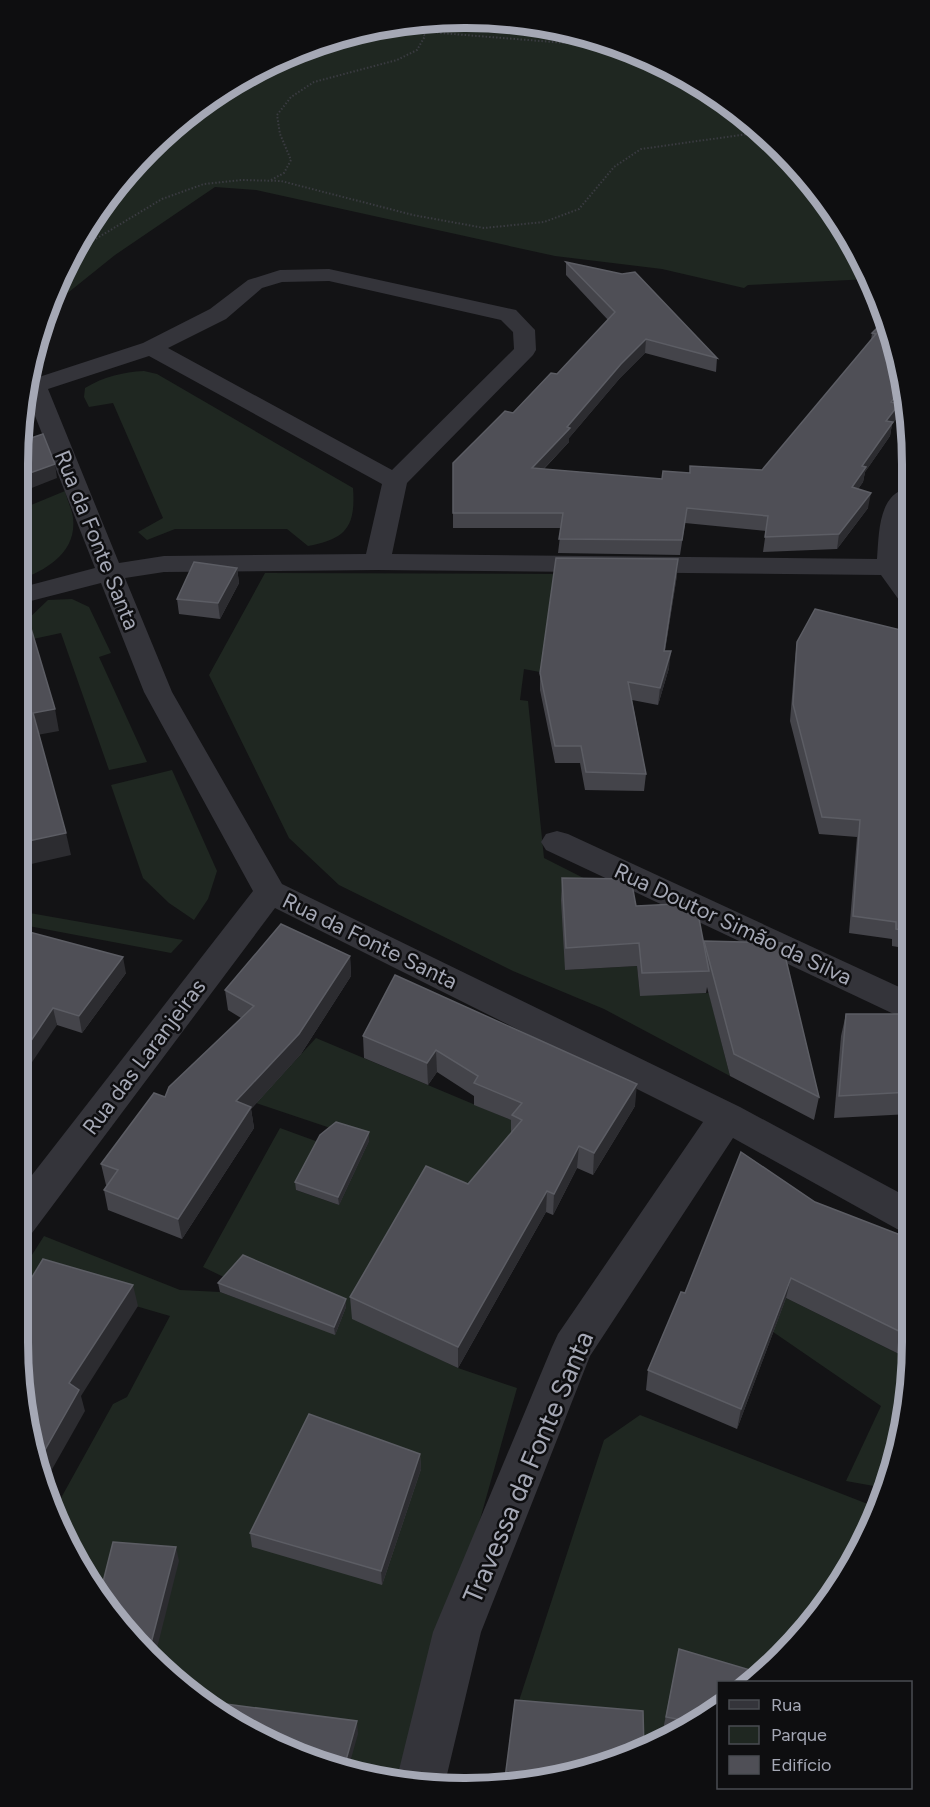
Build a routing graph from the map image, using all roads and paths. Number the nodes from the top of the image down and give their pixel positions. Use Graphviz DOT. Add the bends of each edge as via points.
graph roads {
  1 [pos="428,30"];
  2 [pos="421,31"];
  3 [pos="579,43"];
  4 [pos="749,134"];
  5 [pos="271,181"];
  6 [pos="90,243"];
  7 [pos="151,348"];
  8 [pos="37,382"];
  9 [pos="35,390"];
  10 [pos="395,481"];
  11 [pos="902,503"];
  12 [pos="377,562"];
  13 [pos="890,567"];
  14 [pos="111,572"];
  15 [pos="902,584"];
  16 [pos="28,595"];
  17 [pos="557,842"];
  18 [pos="270,892"];
  19 [pos="902,1003"];
  20 [pos="727,1117"];
  21 [pos="28,1209"];
  22 [pos="902,1213"];
  23 [pos="423,1777"];
  1 -- 3 [label="path"];
  2 -- 5 [label="path" via="425,36 417,50 397,60 314,82 291,97 277,115 291,160 284,173"];
  4 -- 5 [label="path" via="641,149 614,167 579,209 544,222 484,228"];
  5 -- 6 [label="path" via="204,184 162,199"];
  7 -- 8 [label="street"];
  7 -- 10 [label="street"];
  7 -- 10 [label="street" via="218,314 255,284 280,276 329,275 508,315 524,330 525,350"];
  9 -- 14 [label="street, Rua da Fonte Santa"];
  10 -- 12 [label="street"];
  11 -- 13 [label="street" via="894,513"];
  12 -- 13 [label="street"];
  12 -- 14 [label="street" via="164,564"];
  13 -- 15 [label="street"];
  14 -- 16 [label="street"];
  14 -- 18 [label="street, Rua da Fonte Santa" via="158,692"];
  17 -- 19 [label="street, Rua Doutor Simão da Silva"];
  18 -- 20 [label="street, Rua da Fonte Santa"];
  18 -- 21 [label="street, Rua das Laranjeiras"];
  20 -- 22 [label="street, Rua da Fonte Santa"];
  20 -- 23 [label="street, Travessa da Fonte Santa" via="573,1347 457,1632"];
}
